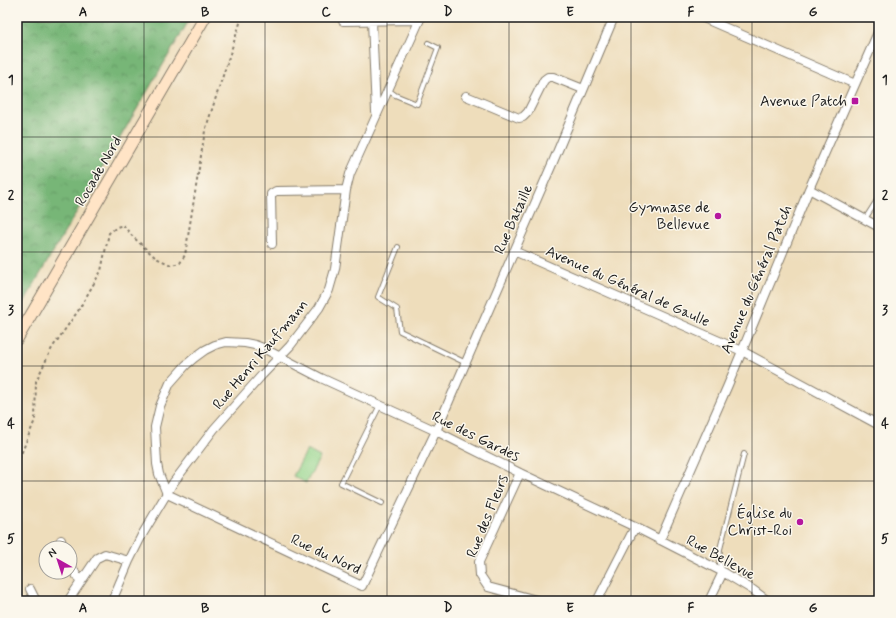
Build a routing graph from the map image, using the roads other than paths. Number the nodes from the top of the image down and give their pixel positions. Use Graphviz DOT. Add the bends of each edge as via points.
graph roads {
  1 [pos="205,17"];
  2 [pos="614,17"];
  3 [pos="701,17"];
  4 [pos="420,18"];
  5 [pos="343,21"];
  6 [pos="372,21"];
  7 [pos="879,30"];
  8 [pos="428,43"];
  9 [pos="855,84"];
  10 [pos="583,89"];
  11 [pos="388,90"];
  12 [pos="466,96"];
  13 [pos="376,115"];
  14 [pos="809,189"];
  15 [pos="346,190"];
  16 [pos="879,197"];
  17 [pos="865,220"];
  18 [pos="879,227"];
  19 [pos="272,244"];
  20 [pos="398,247"];
  21 [pos="514,251"];
  22 [pos="17,339"];
  23 [pos="742,352"];
  24 [pos="279,357"];
  25 [pos="466,362"];
  26 [pos="380,405"];
  27 [pos="879,425"];
  28 [pos="436,431"];
  29 [pos="744,454"];
  30 [pos="520,473"];
  31 [pos="167,494"];
  32 [pos="382,502"];
  33 [pos="635,527"];
  34 [pos="660,540"];
  35 [pos="129,561"];
  36 [pos="723,572"];
  37 [pos="78,578"];
  38 [pos="80,582"];
  39 [pos="30,589"];
  40 [pos="36,601"];
  41 [pos="68,601"];
  42 [pos="112,601"];
  43 [pos="540,601"];
  44 [pos="598,601"];
  45 [pos="709,601"];
  46 [pos="768,601"];
  1 -- 22 [label="main road, Rocade Nord"];
  2 -- 10 [label="street, Rue Bataille"];
  3 -- 9 [label="street"];
  4 -- 6 [label="street"];
  4 -- 11 [label="street, Rue Henri Kaufmann"];
  5 -- 6 [label="street"];
  6 -- 13 [label="street"];
  7 -- 9 [label="street, Avenue du Général Patch"];
  8 -- 11 [label="lane" via="438,48 417,104"];
  9 -- 14 [label="street, Avenue du Général Patch"];
  10 -- 12 [label="street" via="553,77 548,78 544,80 528,112 519,118"];
  10 -- 21 [label="street, Rue Bataille"];
  11 -- 13 [label="street, Rue Henri Kaufmann"];
  13 -- 15 [label="street, Rue Henri Kaufmann" via="350,174"];
  14 -- 17 [label="street"];
  14 -- 23 [label="street, Avenue du Général Patch"];
  15 -- 19 [label="street" via="276,191 271,194"];
  15 -- 24 [label="street, Rue Henri Kaufmann" via="335,269 329,290 319,308"];
  16 -- 17 [label="lane"];
  17 -- 18 [label="street"];
  20 -- 25 [label="lane" via="378,297 397,309 400,331"];
  21 -- 23 [label="street, Avenue du Général de Gaulle"];
  21 -- 25 [label="street, Rue Bataille"];
  23 -- 27 [label="street, Avenue du Général de Gaulle"];
  23 -- 34 [label="street, Avenue du Général Patch"];
  24 -- 26 [label="street, Rue des Gardes"];
  24 -- 31 [label="street, Rue Henri Kaufmann" via="214,429"];
  24 -- 31 [label="street, Rue des Gardes" via="255,345 226,342 215,345 194,358 170,383 160,406 155,427 157,464"];
  25 -- 28 [label="street, Rue Bataille"];
  26 -- 28 [label="street, Rue des Gardes"];
  26 -- 32 [label="lane" via="341,483"];
  28 -- 30 [label="street, Rue des Gardes"];
  28 -- 31 [label="street, Rue du Nord" via="362,586"];
  29 -- 36 [label="lane" via="720,549 719,560"];
  30 -- 33 [label="street, Rue des Gardes"];
  30 -- 43 [label="street, Rue des Fleurs" via="480,562 480,575 488,587"];
  31 -- 35 [label="street, Rue Henri Kaufmann"];
  33 -- 34 [label="street, Rue des Gardes"];
  33 -- 44 [label="street"];
  34 -- 36 [label="street, Rue Bellevue"];
  35 -- 38 [label="street" via="105,554 97,558"];
  35 -- 42 [label="street, Rue Henri Kaufmann"];
  36 -- 45 [label="street"];
  36 -- 46 [label="street, Rue Bellevue"];
  37 -- 38 [label="street"];
  38 -- 41 [label="street"];
  39 -- 40 [label="street"];
}
